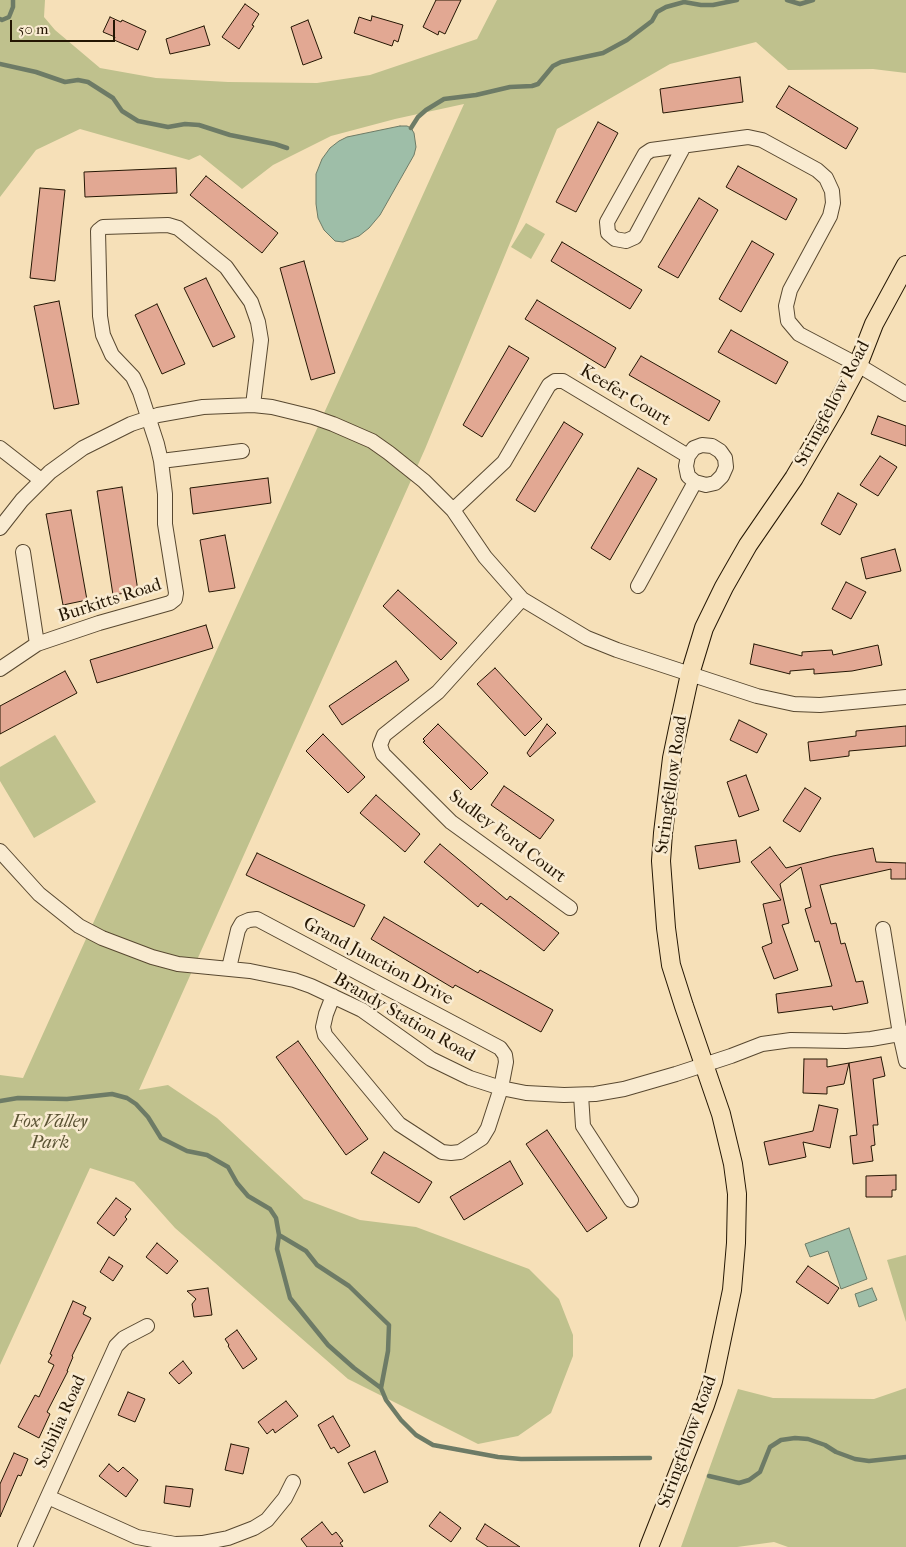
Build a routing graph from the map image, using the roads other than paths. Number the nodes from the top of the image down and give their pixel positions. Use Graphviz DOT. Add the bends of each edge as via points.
graph roads {
  1 [pos="684,146"];
  2 [pos="906,265"];
  3 [pos="858,365"];
  4 [pos="906,394"];
  5 [pos="254,405"];
  6 [pos="148,418"];
  7 [pos="0,448"];
  8 [pos="242,450"];
  9 [pos="688,456"];
  10 [pos="161,461"];
  11 [pos="41,480"];
  12 [pos="695,482"];
  13 [pos="453,510"];
  14 [pos="0,528"];
  15 [pos="23,552"];
  16 [pos="638,586"];
  17 [pos="522,599"];
  18 [pos="37,644"];
  19 [pos="0,669"];
  20 [pos="690,674"];
  21 [pos="906,697"];
  22 [pos="0,851"];
  23 [pos="570,908"];
  24 [pos="882,929"];
  25 [pos="229,968"];
  26 [pos="333,996"];
  27 [pos="903,1033"];
  28 [pos="906,1061"];
  29 [pos="704,1065"];
  30 [pos="501,1088"];
  31 [pos="581,1095"];
  32 [pos="631,1200"];
  33 [pos="147,1326"];
  34 [pos="293,1482"];
  35 [pos="48,1497"];
  36 [pos="25,1547"];
  37 [pos="649,1547"];
  1 -- 1 [label="street" via="651,150 644,154 608,222 608,232 615,239 626,242 635,237"];
  1 -- 3 [label="street" via="756,137 826,178 832,191 830,216 790,290 786,306 788,321 798,334"];
  2 -- 3 [label="main road, Stringfellow Road" via="874,324"];
  3 -- 4 [label="street"];
  3 -- 20 [label="main road, Stringfellow Road" via="794,478 748,545 724,587 704,628"];
  5 -- 6 [label="street" via="203,407"];
  5 -- 6 [label="street, Burkitts Road" via="261,340 258,322 251,302 226,267 178,228 168,225 103,226 98,231 103,336 112,355 133,377"];
  5 -- 13 [label="street" via="313,417 372,442 405,465"];
  6 -- 10 [label="street, Burkitts Road"];
  6 -- 11 [label="street" via="83,448"];
  7 -- 11 [label="street"];
  8 -- 10 [label="street"];
  9 -- 12 [label="street" via="688,476"];
  9 -- 12 [label="street" via="694,448 702,445 712,446 725,458 726,467 715,483"];
  9 -- 13 [label="street, Keefer Court" via="563,381 555,381 504,462"];
  10 -- 18 [label="street, Burkitts Road" via="175,599"];
  11 -- 14 [label="street"];
  12 -- 16 [label="street"];
  13 -- 17 [label="street" via="485,557"];
  15 -- 18 [label="street, Burkitts Road"];
  17 -- 20 [label="street" via="586,638"];
  17 -- 23 [label="street, Sudley Ford Court" via="438,692 384,735 380,745 383,754 451,822"];
  18 -- 19 [label="street, Burkitts Road"];
  20 -- 21 [label="street" via="757,696 794,704 820,705"];
  20 -- 29 [label="main road, Stringfellow Road" via="672,758 661,861 671,965"];
  22 -- 25 [label="street, Brandy Station Road" via="39,894 79,926 102,938 135,952 178,964"];
  24 -- 27 [label="street"];
  25 -- 26 [label="street, Brandy Station Road" via="272,974"];
  25 -- 30 [label="street, Grand Junction Drive" via="238,930 242,923 256,919 500,1048 506,1062"];
  26 -- 30 [label="street, Brandy Station Road" via="362,1010 431,1059 470,1078"];
  26 -- 30 [label="street, Grand Junction Drive" via="323,1027 325,1035 399,1124 442,1152 460,1152 482,1138"];
  27 -- 28 [label="street"];
  27 -- 29 [label="street, Brandy Station Road" via="846,1041 791,1040 762,1044"];
  29 -- 31 [label="street, Brandy Station Road" via="624,1089"];
  29 -- 37 [label="main road, Stringfellow Road" via="721,1114 737,1194 732,1290 705,1405"];
  30 -- 31 [label="street, Brandy Station Road" via="526,1093"];
  31 -- 32 [label="street" via="583,1126"];
  33 -- 35 [label="street, Scibilia Road" via="116,1346"];
  34 -- 35 [label="street" via="286,1498 267,1520 228,1538 202,1544 175,1544 137,1537"];
  35 -- 36 [label="street, Scibilia Road"];
}
